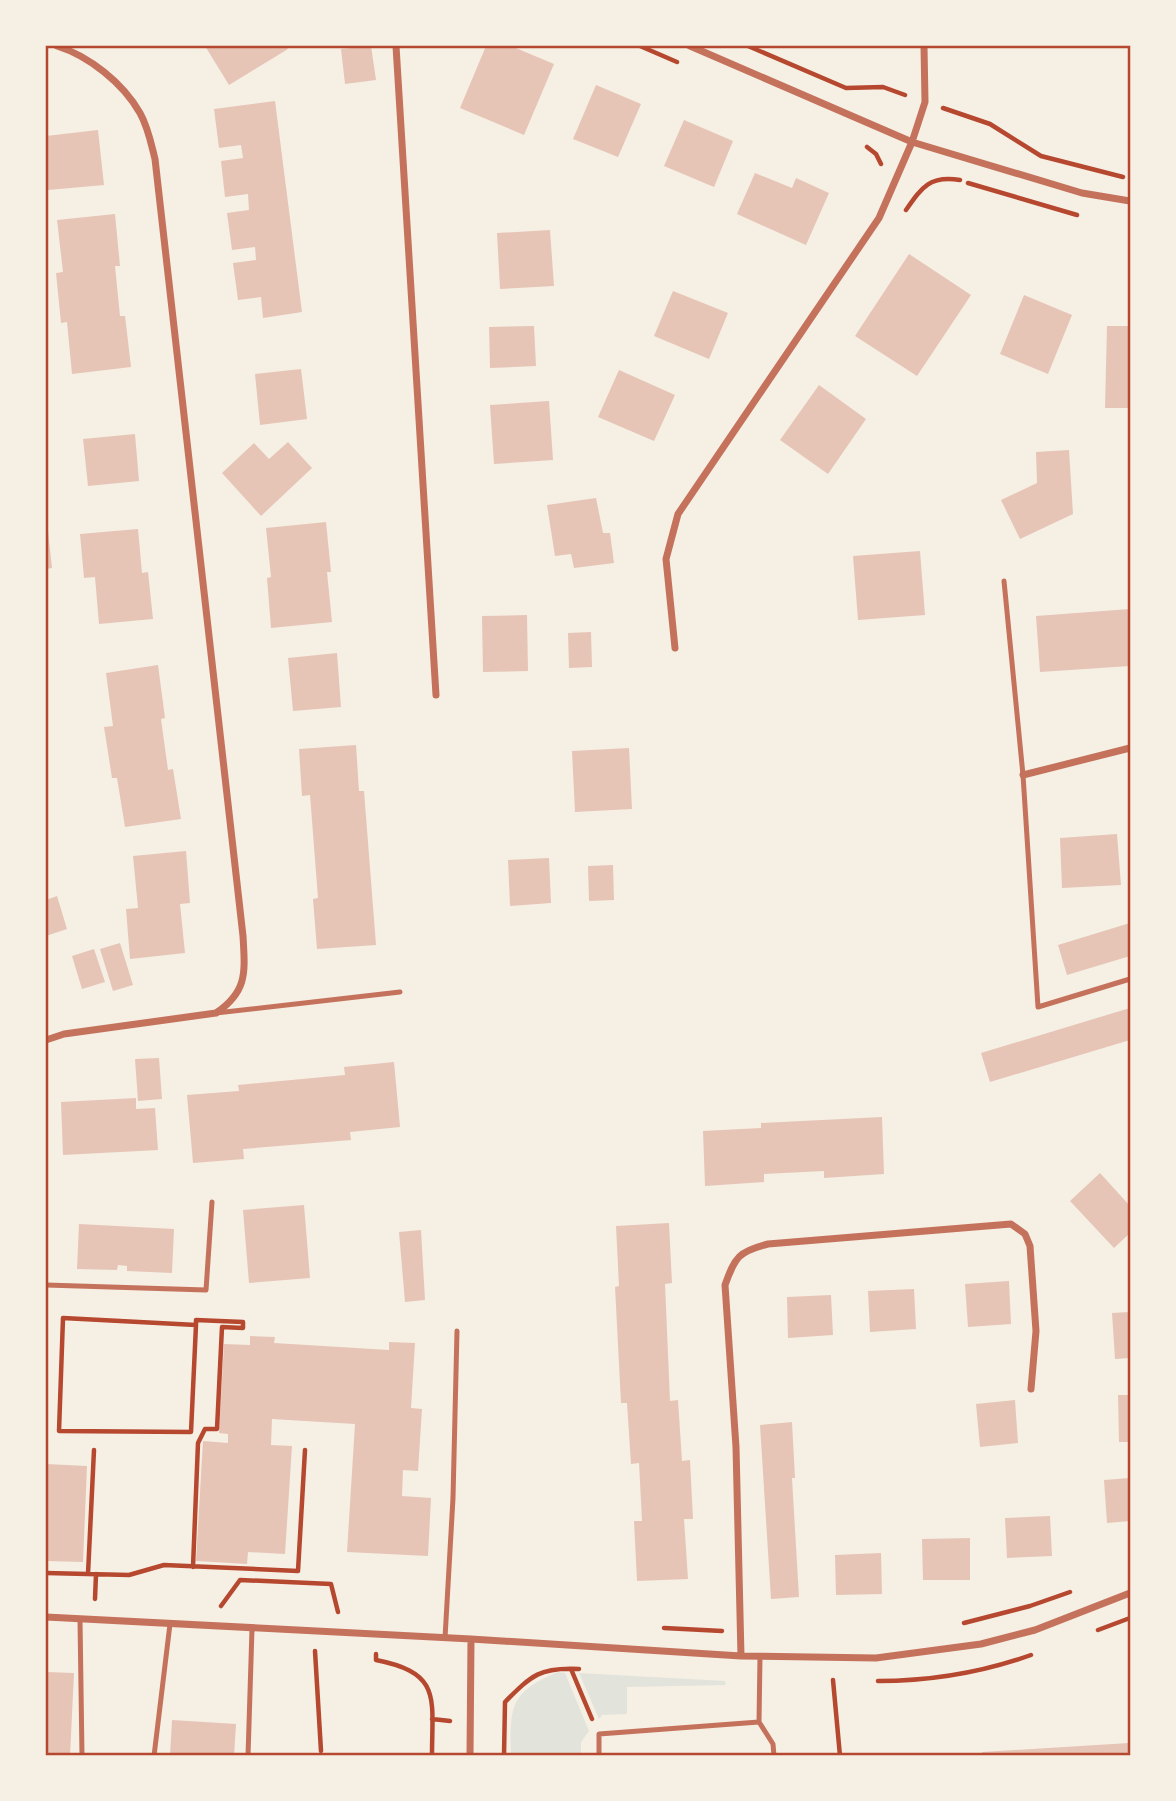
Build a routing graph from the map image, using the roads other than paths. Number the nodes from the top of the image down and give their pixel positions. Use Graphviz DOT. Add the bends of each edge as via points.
graph roads {
  1 [pos="57,46"];
  2 [pos="396,46"];
  3 [pos="690,46"];
  4 [pos="924,46"];
  5 [pos="912,142"];
  6 [pos="1130,201"];
  7 [pos="1004,581"];
  8 [pos="675,648"];
  9 [pos="436,695"];
  10 [pos="1130,748"];
  11 [pos="1023,775"];
  12 [pos="1130,979"];
  13 [pos="400,992"];
  14 [pos="216,1013"];
  15 [pos="46,1040"];
  16 [pos="212,1202"];
  17 [pos="46,1285"];
  18 [pos="457,1331"];
  19 [pos="1031,1389"];
  20 [pos="1130,1593"];
  21 [pos="46,1617"];
  22 [pos="80,1619"];
  23 [pos="170,1624"];
  24 [pos="252,1629"];
  25 [pos="446,1638"];
  26 [pos="471,1639"];
  27 [pos="741,1656"];
  28 [pos="760,1657"];
  29 [pos="759,1722"];
  30 [pos="82,1755"];
  31 [pos="154,1755"];
  32 [pos="248,1755"];
  33 [pos="470,1755"];
  34 [pos="599,1755"];
  35 [pos="774,1755"];
  1 -- 14 [label="street" via="87,60 124,90 140,112 155,159 243,936 241,986 231,1003"];
  2 -- 9 [label="street"];
  3 -- 5 [label="street"];
  4 -- 5 [label="street" via="925,102"];
  5 -- 6 [label="street" via="1082,194"];
  5 -- 8 [label="street" via="879,218 678,514 666,559"];
  7 -- 11 [label="lane"];
  10 -- 11 [label="street"];
  11 -- 12 [label="lane" via="1038,1007"];
  13 -- 14 [label="lane"];
  14 -- 15 [label="street"];
  16 -- 17 [label="lane" via="206,1290"];
  18 -- 25 [label="lane"];
  19 -- 27 [label="street" via="1036,1331 1030,1246 1025,1234 1011,1224 746,1249 725,1285 736,1447"];
  20 -- 28 [label="street" via="1035,1630 981,1644 876,1658"];
  21 -- 22 [label="street"];
  22 -- 23 [label="street"];
  22 -- 30 [label="lane"];
  23 -- 24 [label="street"];
  23 -- 31 [label="lane"];
  24 -- 25 [label="street"];
  24 -- 32 [label="lane"];
  25 -- 26 [label="street"];
  26 -- 27 [label="street"];
  26 -- 33 [label="street"];
  27 -- 28 [label="street"];
  28 -- 29 [label="lane"];
  29 -- 34 [label="lane" via="599,1734"];
  29 -- 35 [label="lane" via="773,1744"];
}
